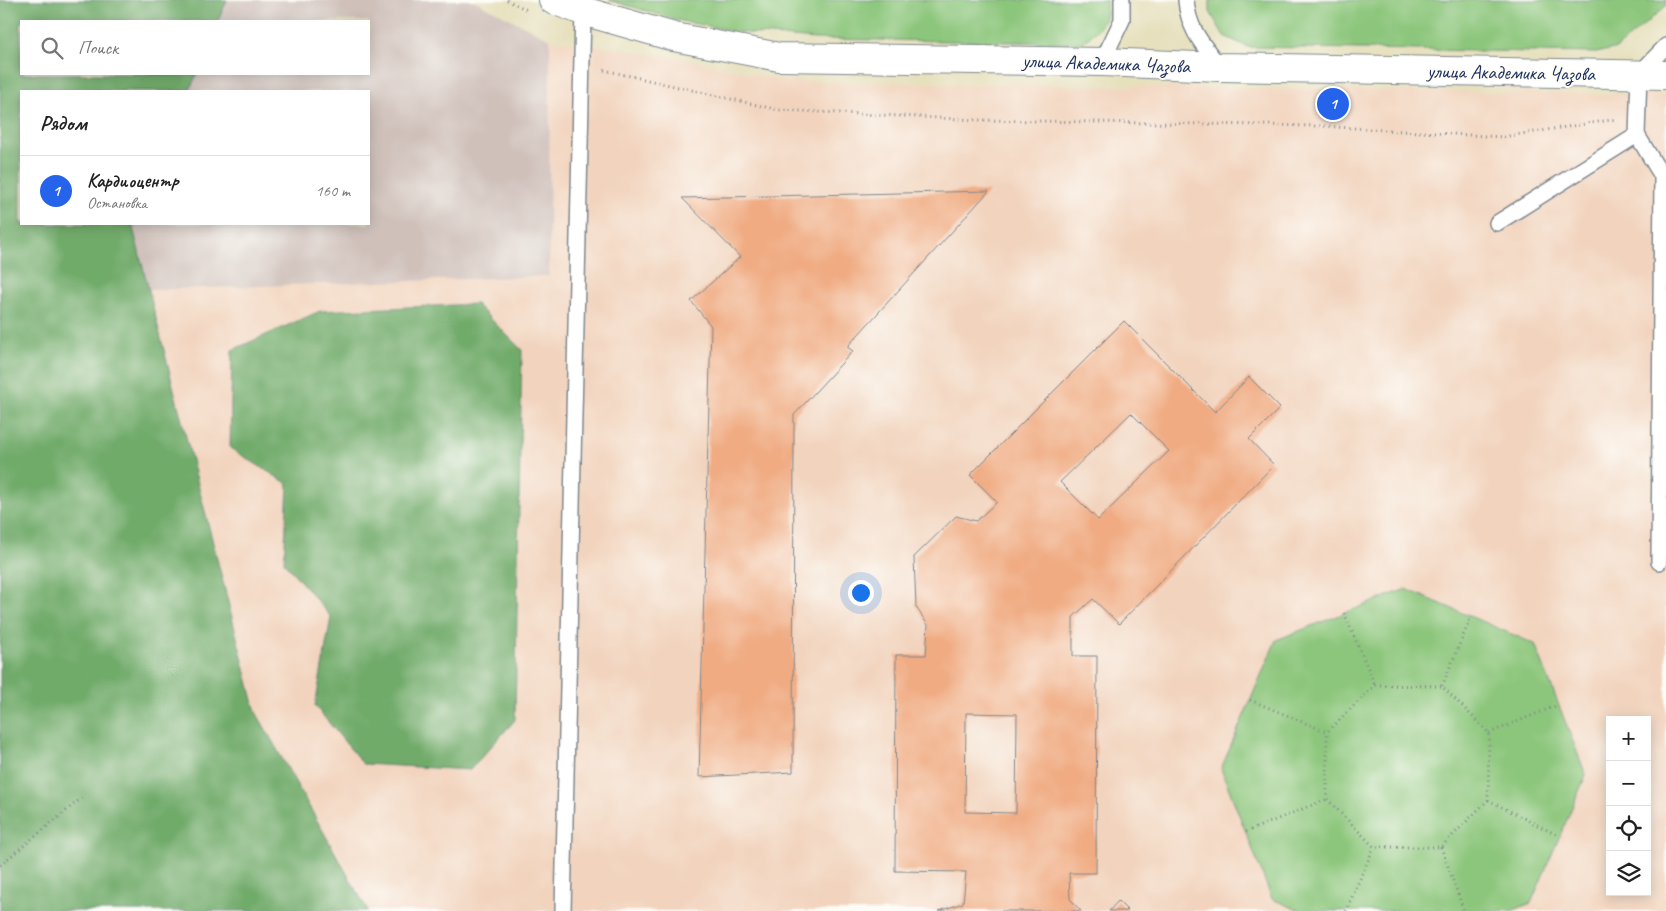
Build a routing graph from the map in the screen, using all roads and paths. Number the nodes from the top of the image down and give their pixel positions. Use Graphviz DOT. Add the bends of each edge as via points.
graph roads {
  1 [pos="553,0"];
  2 [pos="1122,0"];
  3 [pos="1186,0"];
  4 [pos="583,11"];
  5 [pos="1666,46"];
  6 [pos="1102,62"];
  7 [pos="581,65"];
  8 [pos="1220,67"];
  9 [pos="1639,74"];
  10 [pos="1666,75"];
  11 [pos="1637,116"];
  12 [pos="1637,135"];
  13 [pos="1497,223"];
  14 [pos="1659,562"];
  15 [pos="1344,613"];
  16 [pos="1471,617"];
  17 [pos="1375,685"];
  18 [pos="1442,686"];
  19 [pos="1250,700"];
  20 [pos="1558,705"];
  21 [pos="1327,732"];
  22 [pos="1489,733"];
  23 [pos="83,798"];
  24 [pos="1327,799"];
  25 [pos="1488,800"];
  26 [pos="1246,832"];
  27 [pos="1559,836"];
  28 [pos="1374,847"];
  29 [pos="1441,847"];
  30 [pos="0,865"];
  31 [pos="564,911"];
  32 [pos="1346,911"];
  33 [pos="1464,911"];
  1 -- 4 [label="street, улица Академика Чазова"];
  2 -- 6 [label="lane" via="1122,20"];
  3 -- 8 [label="lane" via="1194,33"];
  4 -- 6 [label="street, улица Академика Чазова" via="674,37 779,57"];
  4 -- 7 [label="lane"];
  5 -- 9 [label="lane"];
  6 -- 8 [label="street, улица Академика Чазова"];
  7 -- 11 [label="path" via="779,110 981,120 1320,126 1502,137"];
  7 -- 31 [label="lane"];
  8 -- 9 [label="street, улица Академика Чазова"];
  9 -- 10 [label="street, улица Академика Чазова"];
  9 -- 11 [label="lane"];
  11 -- 12 [label="lane"];
  12 -- 13 [label="lane"];
  12 -- 14 [label="lane" via="1662,176"];
  15 -- 17 [label="path"];
  16 -- 18 [label="path"];
  17 -- 18 [label="path"];
  17 -- 21 [label="path"];
  18 -- 22 [label="path"];
  19 -- 21 [label="path"];
  20 -- 22 [label="path"];
  21 -- 24 [label="path"];
  22 -- 25 [label="path"];
  23 -- 30 [label="path"];
  24 -- 26 [label="path"];
  24 -- 28 [label="path"];
  25 -- 27 [label="path"];
  25 -- 29 [label="path"];
  28 -- 29 [label="path"];
  28 -- 32 [label="path"];
  29 -- 33 [label="path"];
}
